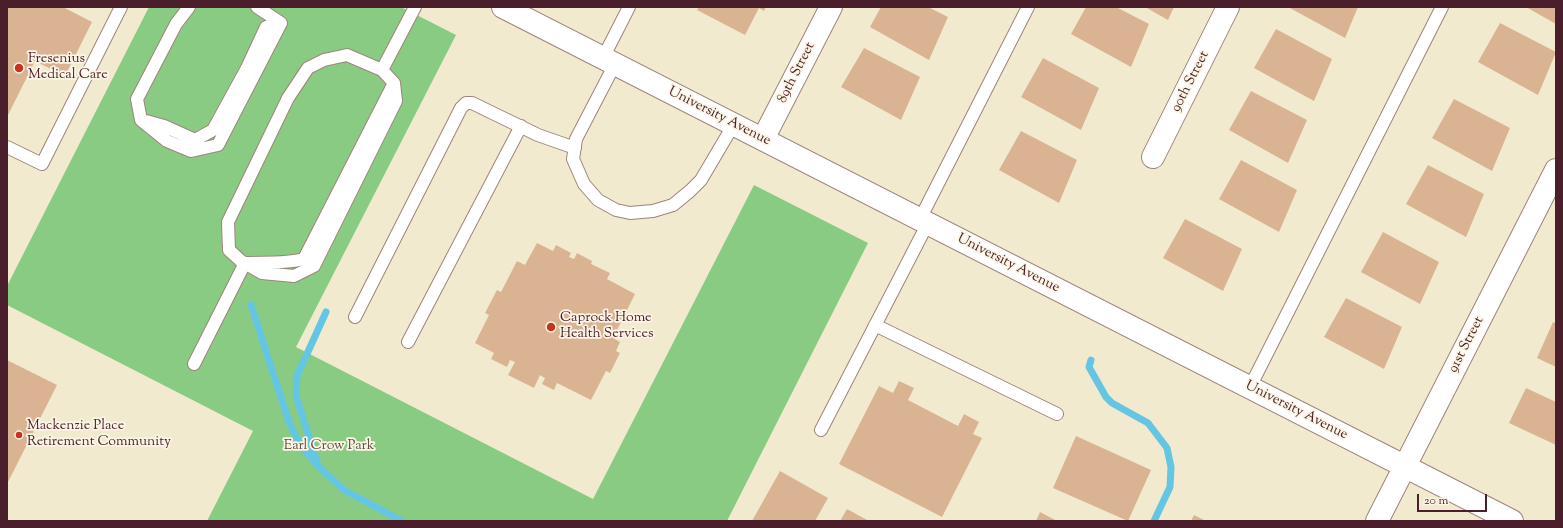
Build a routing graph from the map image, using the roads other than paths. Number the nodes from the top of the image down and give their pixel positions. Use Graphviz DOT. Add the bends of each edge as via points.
graph roads {
  1 [pos="121,7"];
  2 [pos="189,7"];
  3 [pos="415,7"];
  4 [pos="503,7"];
  5 [pos="629,7"];
  6 [pos="831,7"];
  7 [pos="1028,7"];
  8 [pos="1228,7"];
  9 [pos="1442,7"];
  10 [pos="262,8"];
  11 [pos="609,61"];
  12 [pos="382,70"];
  13 [pos="734,124"];
  14 [pos="521,126"];
  15 [pos="763,139"];
  16 [pos="7,147"];
  17 [pos="575,148"];
  18 [pos="1153,157"];
  19 [pos="1556,170"];
  20 [pos="924,221"];
  21 [pos="245,264"];
  22 [pos="355,317"];
  23 [pos="875,325"];
  24 [pos="408,342"];
  25 [pos="194,364"];
  26 [pos="1250,387"];
  27 [pos="1057,414"];
  28 [pos="821,430"];
  29 [pos="1405,466"];
  30 [pos="1377,521"];
  31 [pos="1512,521"];
  1 -- 16 [label="lane" via="42,164"];
  2 -- 10 [label="lane" via="176,24 137,99 141,120 167,141 191,151 218,145 281,23"];
  3 -- 12 [label="lane"];
  4 -- 11 [label="main road, University Avenue"];
  5 -- 11 [label="lane"];
  6 -- 15 [label="main road, 89th Street"];
  7 -- 20 [label="lane"];
  8 -- 18 [label="main road, 90th Street"];
  9 -- 26 [label="lane"];
  11 -- 13 [label="main road, University Avenue"];
  11 -- 17 [label="lane" via="576,139"];
  12 -- 21 [label="lane" via="394,83 396,101 314,266 294,276 262,273"];
  12 -- 21 [label="lane" via="347,54 324,60 308,68 288,98 228,222 229,250"];
  13 -- 15 [label="main road, University Avenue"];
  13 -- 17 [label="lane" via="701,180 673,204 653,211 630,213 616,210 598,200 584,184 574,159"];
  14 -- 17 [label="lane"];
  14 -- 22 [label="lane" via="472,103 466,103 461,108"];
  14 -- 24 [label="lane"];
  15 -- 20 [label="main road, University Avenue"];
  19 -- 29 [label="main road, 91st Street"];
  20 -- 23 [label="lane"];
  20 -- 26 [label="main road, University Avenue"];
  21 -- 25 [label="lane"];
  23 -- 27 [label="lane"];
  23 -- 28 [label="lane"];
  26 -- 29 [label="main road, University Avenue"];
  29 -- 30 [label="main road, 91st Street"];
  29 -- 31 [label="main road, University Avenue"];
}
